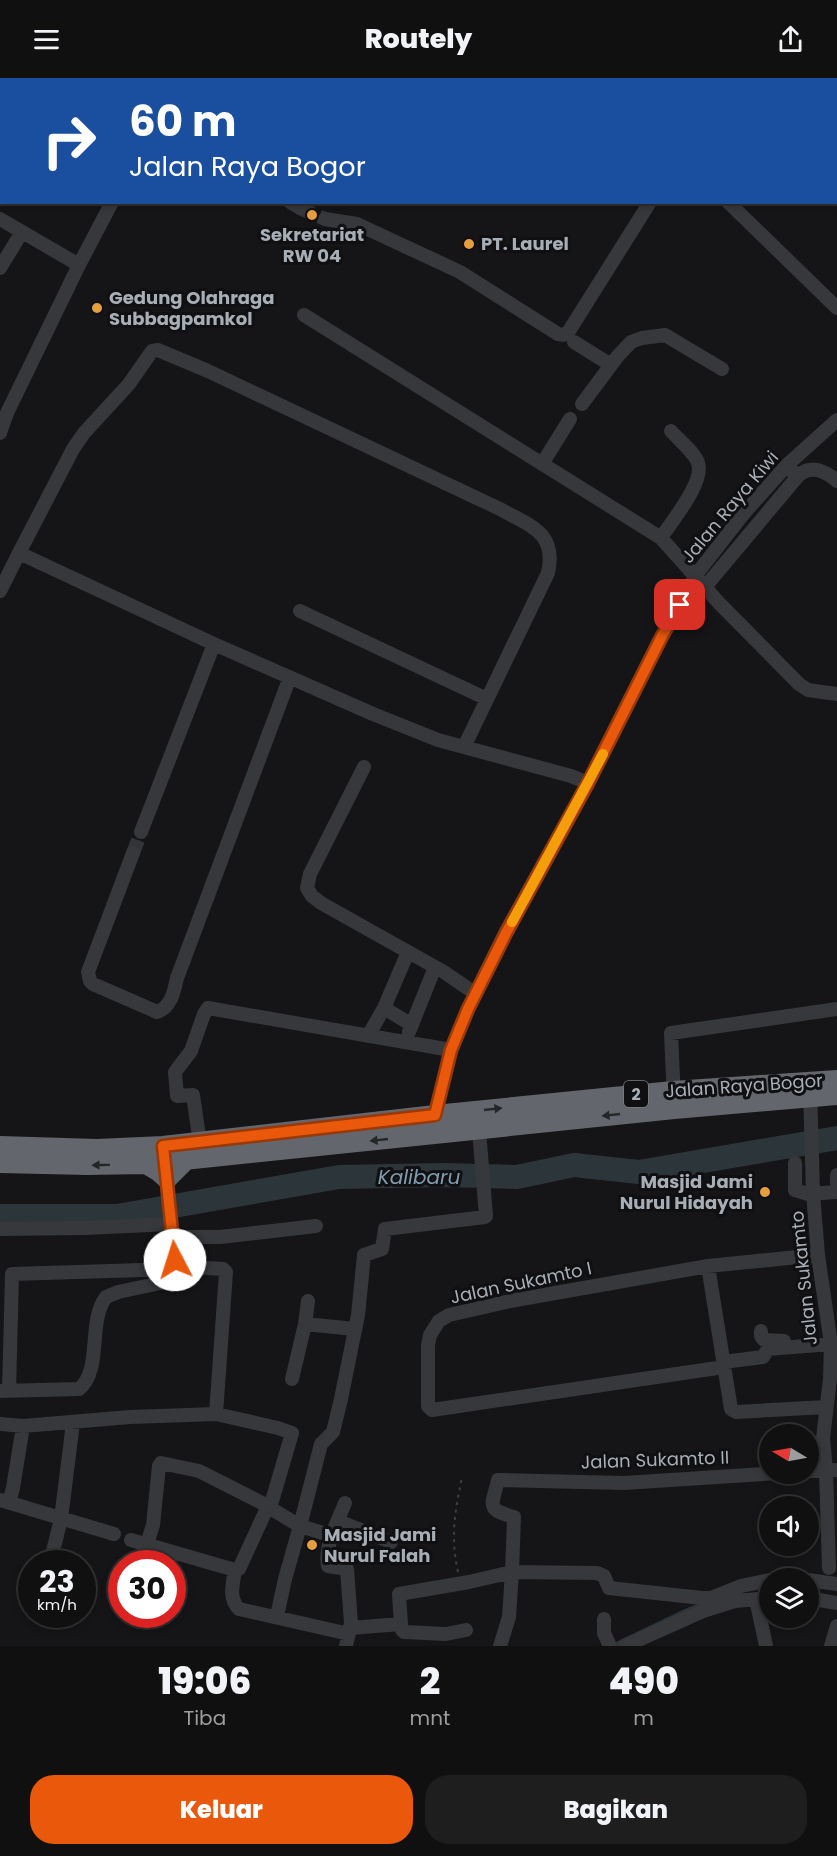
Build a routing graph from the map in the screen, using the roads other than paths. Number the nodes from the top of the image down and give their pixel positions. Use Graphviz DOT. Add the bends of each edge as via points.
graph roads {
  1 [pos="111,204"];
  2 [pos="649,204"];
  3 [pos="730,204"];
  4 [pos="0,219"];
  5 [pos="325,219"];
  6 [pos="22,232"];
  7 [pos="79,265"];
  8 [pos="0,268"];
  9 [pos="837,308"];
  10 [pos="304,315"];
  11 [pos="574,342"];
  12 [pos="611,365"];
  13 [pos="722,369"];
  14 [pos="582,404"];
  15 [pos="4,410"];
  16 [pos="570,419"];
  17 [pos="837,420"];
  18 [pos="671,431"];
  19 [pos="0,433"];
  20 [pos="542,464"];
  21 [pos="786,465"];
  22 [pos="798,476"];
  23 [pos="837,481"];
  24 [pos="661,538"];
  25 [pos="20,553"];
  26 [pos="695,576"];
  27 [pos="705,587"];
  28 [pos="0,591"];
  29 [pos="300,610"];
  30 [pos="214,644"];
  31 [pos="290,677"];
  32 [pos="837,694"];
  33 [pos="487,699"];
  34 [pos="464,747"];
  35 [pos="364,767"];
  36 [pos="588,783"];
  37 [pos="141,832"];
  38 [pos="133,852"];
  39 [pos="408,952"];
  40 [pos="435,967"];
  41 [pos="476,994"];
  42 [pos="384,1008"];
  43 [pos="837,1009"];
  44 [pos="412,1025"];
  45 [pos="368,1036"];
  46 [pos="405,1042"];
  47 [pos="451,1050"];
  48 [pos="837,1080"];
  49 [pos="810,1089"];
  50 [pos="837,1095"];
  51 [pos="674,1100"];
  52 [pos="436,1124"];
  53 [pos="479,1130"];
  54 [pos="200,1143"];
  55 [pos="0,1146"];
  56 [pos="0,1163"];
  57 [pos="795,1163"];
  58 [pos="162,1169"];
  59 [pos="837,1175"];
  60 [pos="837,1183"];
  61 [pos="837,1192"];
  62 [pos="813,1193"];
  63 [pos="171,1225"];
  64 [pos="316,1226"];
  65 [pos="0,1229"];
  66 [pos="818,1255"];
  67 [pos="708,1266"];
  68 [pos="174,1272"];
  69 [pos="308,1301"];
  70 [pos="6,1302"];
  71 [pos="831,1304"];
  72 [pos="304,1324"];
  73 [pos="355,1329"];
  74 [pos="761,1331"];
  75 [pos="831,1344"];
  76 [pos="790,1347"];
  77 [pos="724,1364"];
  78 [pos="292,1378"];
  79 [pos="4,1391"];
  80 [pos="826,1407"];
  81 [pos="216,1414"];
  82 [pos="74,1423"];
  83 [pos="0,1424"];
  84 [pos="23,1426"];
  85 [pos="832,1470"];
  86 [pos="759,1474"];
  87 [pos="4,1501"];
  88 [pos="345,1503"];
  89 [pos="269,1507"];
  90 [pos="61,1519"];
  91 [pos="338,1521"];
  92 [pos="300,1526"];
  93 [pos="114,1534"];
  94 [pos="333,1536"];
  95 [pos="131,1540"];
  96 [pos="391,1542"];
  97 [pos="147,1544"];
  98 [pos="53,1550"];
  99 [pos="830,1568"];
  100 [pos="235,1570"];
  101 [pos="512,1572"];
  102 [pos="759,1582"];
  103 [pos="819,1582"];
  104 [pos="837,1584"];
  105 [pos="759,1599"];
  106 [pos="819,1600"];
  107 [pos="837,1604"];
  108 [pos="277,1616"];
  109 [pos="604,1619"];
  110 [pos="837,1626"];
  111 [pos="765,1628"];
  112 [pos="466,1630"];
  113 [pos="348,1636"];
  114 [pos="408,1636"];
  115 [pos="610,1645"];
  116 [pos="500,1646"];
  117 [pos="625,1646"];
  118 [pos="766,1646"];
  119 [pos="831,1646"];
  1 -- 7 [label="street"];
  2 -- 5 [label="street" via="569,331 562,334 460,272 357,224"];
  3 -- 9 [label="street"];
  4 -- 6 [label="street"];
  6 -- 7 [label="street"];
  6 -- 8 [label="street"];
  7 -- 15 [label="street"];
  10 -- 20 [label="street"];
  11 -- 12 [label="street"];
  12 -- 13 [label="street" via="636,339 665,334"];
  12 -- 14 [label="street"];
  15 -- 19 [label="street"];
  16 -- 20 [label="street"];
  17 -- 21 [label="street, Jalan Raya Kiwi"];
  18 -- 24 [label="street" via="698,461 699,477"];
  20 -- 24 [label="street"];
  21 -- 22 [label="street"];
  21 -- 26 [label="street, Jalan Raya Kiwi"];
  22 -- 23 [label="street" via="816,470"];
  22 -- 27 [label="street"];
  24 -- 26 [label="street"];
  25 -- 28 [label="street"];
  25 -- 30 [label="street"];
  25 -- 33 [label="street" via="73,449 129,384 148,354 158,350 489,504 542,533 551,562 548,573"];
  26 -- 27 [label="street"];
  26 -- 36 [label="street, Jalan Raya Kiwi"];
  27 -- 32 [label="street" via="799,684 808,690"];
  29 -- 33 [label="street"];
  30 -- 31 [label="street"];
  30 -- 37 [label="street"];
  31 -- 34 [label="street" via="384,719"];
  31 -- 38 [label="street" via="174,992 164,1010 157,1012 93,984 88,972"];
  33 -- 34 [label="street"];
  34 -- 36 [label="street"];
  35 -- 39 [label="street" via="310,874 307,888 321,903"];
  36 -- 41 [label="street, Jalan Raya Kiwi"];
  39 -- 40 [label="street"];
  39 -- 42 [label="street"];
  40 -- 41 [label="street"];
  40 -- 44 [label="street"];
  41 -- 47 [label="street, Jalan Raya Kiwi"];
  42 -- 44 [label="street"];
  42 -- 45 [label="street"];
  43 -- 51 [label="street" via="671,1033"];
  44 -- 46 [label="street"];
  45 -- 46 [label="street"];
  45 -- 54 [label="street" via="206,1009 191,1051 175,1072 177,1096 193,1095"];
  46 -- 47 [label="street"];
  47 -- 52 [label="street, Jalan Raya Kiwi"];
  48 -- 49 [label="highway, Jalan Raya Bogor / 2"];
  49 -- 50 [label="highway, Jalan Raya Bogor / 2"];
  49 -- 51 [label="highway, Jalan Raya Bogor / 2"];
  49 -- 62 [label="street, Jalan Sukamto"];
  52 -- 51 [label="highway, Jalan Raya Bogor / 2, one-way"];
  51 -- 53 [label="highway, Jalan Raya Bogor / 2, one-way"];
  52 -- 53 [label="highway, Jalan Raya Bogor / 2"];
  52 -- 54 [label="highway, Jalan Raya Bogor / 2"];
  52 -- 58 [label="highway, Jalan Raya Bogor / 2, one-way" via="186,1160"];
  53 -- 73 [label="street" via="487,1214 385,1229 382,1249 363,1257"];
  54 -- 58 [label="highway, Jalan Raya Bogor / 2"];
  55 -- 58 [label="highway, Jalan Raya Bogor / 2" via="120,1149"];
  58 -- 56 [label="highway, Jalan Raya Bogor / 2, one-way"];
  57 -- 62 [label="street" via="795,1190"];
  58 -- 63 [label="street"];
  59 -- 60 [label="street"];
  61 -- 62 [label="street"];
  62 -- 66 [label="street, Jalan Sukamto"];
  63 -- 64 [label="street" via="220,1237"];
  63 -- 65 [label="street"];
  63 -- 68 [label="street"];
  66 -- 67 [label="street, Jalan Sukamto I" via="759,1267"];
  66 -- 71 [label="street, Jalan Sukamto"];
  67 -- 77 [label="street"];
  67 -- 77 [label="street, Jalan Sukamto I" via="449,1315 439,1321 430,1335 428,1406 432,1410"];
  68 -- 70 [label="street" via="13,1274"];
  68 -- 79 [label="street" via="106,1297 98,1315 92,1357 82,1386 73,1390"];
  68 -- 81 [label="street" via="226,1272"];
  69 -- 72 [label="street"];
  70 -- 79 [label="street"];
  71 -- 75 [label="street, Jalan Sukamto"];
  72 -- 73 [label="street"];
  72 -- 78 [label="street"];
  73 -- 92 [label="street" via="333,1432 321,1444"];
  74 -- 76 [label="street" via="764,1340 785,1341"];
  75 -- 76 [label="street"];
  75 -- 80 [label="street, Jalan Sukamto"];
  76 -- 77 [label="street" via="768,1349 763,1358"];
  77 -- 80 [label="street" via="730,1409 736,1412"];
  80 -- 85 [label="street, Jalan Sukamto" via="823,1438"];
  81 -- 82 [label="street"];
  81 -- 89 [label="street" via="292,1433"];
  82 -- 84 [label="street"];
  82 -- 90 [label="street"];
  83 -- 84 [label="street"];
  84 -- 87 [label="street" via="13,1488"];
  85 -- 99 [label="street, Jalan Sukamto"];
  86 -- 101 [label="street, Jalan Sukamto II" via="624,1483 498,1480 493,1507 514,1517"];
  87 -- 90 [label="street"];
  88 -- 91 [label="street"];
  89 -- 92 [label="street"];
  89 -- 97 [label="street" via="200,1471 161,1463"];
  89 -- 100 [label="street" via="240,1568"];
  90 -- 93 [label="street"];
  90 -- 98 [label="street"];
  91 -- 94 [label="street"];
  91 -- 96 [label="street"];
  92 -- 94 [label="street"];
  92 -- 108 [label="street"];
  94 -- 113 [label="street" via="327,1560 328,1566 347,1569 351,1613"];
  95 -- 97 [label="street"];
  97 -- 100 [label="street"];
  100 -- 108 [label="street" via="231,1597 236,1607"];
  101 -- 102 [label="street" via="597,1573 604,1576 609,1588 702,1598"];
  101 -- 114 [label="street" via="399,1594"];
  101 -- 116 [label="street" via="508,1617"];
  103 -- 104 [label="street"];
  105 -- 117 [label="street" via="735,1601 703,1611"];
  106 -- 107 [label="street"];
  108 -- 113 [label="street"];
  109 -- 115 [label="street" via="604,1633"];
  110 -- 119 [label="street"];
  111 -- 118 [label="street"];
  112 -- 114 [label="street"];
  113 -- 114 [label="street"];
}
